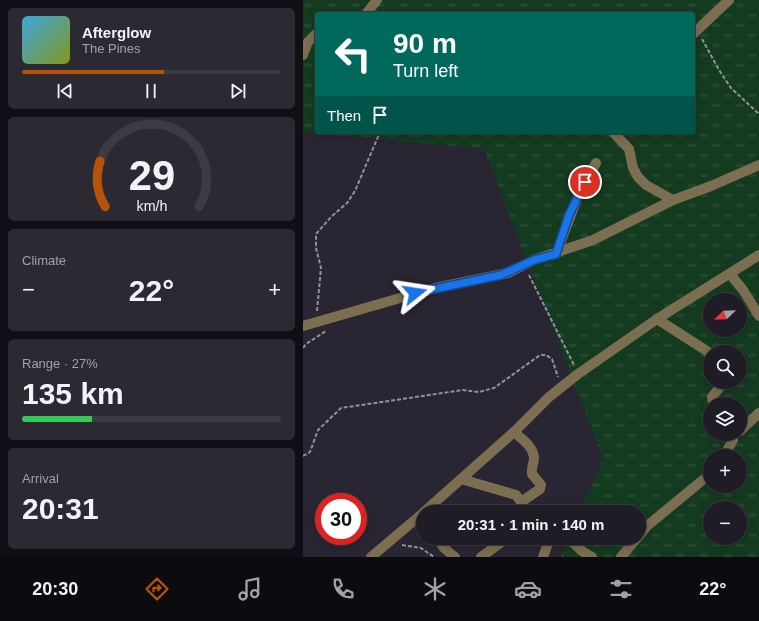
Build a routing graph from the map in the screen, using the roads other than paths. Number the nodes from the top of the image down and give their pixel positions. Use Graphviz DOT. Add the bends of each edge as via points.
graph roads {
  1 [pos="377,0"];
  2 [pos="729,0"];
  3 [pos="368,12"];
  4 [pos="696,32"];
  5 [pos="315,35"];
  6 [pos="303,55"];
  7 [pos="615,134"];
  8 [pos="596,163"];
  9 [pos="759,165"];
  10 [pos="673,200"];
  11 [pos="556,254"];
  12 [pos="759,255"];
  13 [pos="730,274"];
  14 [pos="759,316"];
  15 [pos="657,320"];
  16 [pos="308,325"];
  17 [pos="703,349"];
  18 [pos="759,413"];
  19 [pos="747,424"];
  20 [pos="514,432"];
  21 [pos="461,479"];
  22 [pos="703,480"];
  23 [pos="521,502"];
  24 [pos="433,505"];
  25 [pos="523,505"];
  26 [pos="416,520"];
  27 [pos="646,527"];
  28 [pos="442,545"];
  29 [pos="498,545"];
  30 [pos="547,545"];
  31 [pos="576,545"];
  32 [pos="631,545"];
  33 [pos="371,557"];
  34 [pos="455,557"];
  35 [pos="481,557"];
  36 [pos="543,557"];
  37 [pos="592,557"];
  38 [pos="621,557"];
  1 -- 3 [label="street"];
  2 -- 4 [label="street"];
  5 -- 6 [label="street" via="308,42"];
  7 -- 10 [label="street" via="629,149 633,168 638,177 646,185"];
  8 -- 11 [label="street" via="580,191"];
  9 -- 10 [label="street"];
  10 -- 11 [label="street" via="593,240"];
  11 -- 16 [label="street" via="501,275 435,288"];
  12 -- 13 [label="street"];
  13 -- 14 [label="street"];
  13 -- 15 [label="street"];
  15 -- 17 [label="street"];
  15 -- 20 [label="street" via="561,387"];
  18 -- 19 [label="street"];
  20 -- 21 [label="street"];
  20 -- 23 [label="street" via="532,451 532,474 541,485 540,489"];
  21 -- 23 [label="street" via="518,496"];
  21 -- 24 [label="street"];
  22 -- 27 [label="street"];
  23 -- 25 [label="street"];
  26 -- 33 [label="street"];
  28 -- 34 [label="street"];
  29 -- 35 [label="street"];
  30 -- 36 [label="street"];
  31 -- 37 [label="street"];
  32 -- 38 [label="street"];
}
